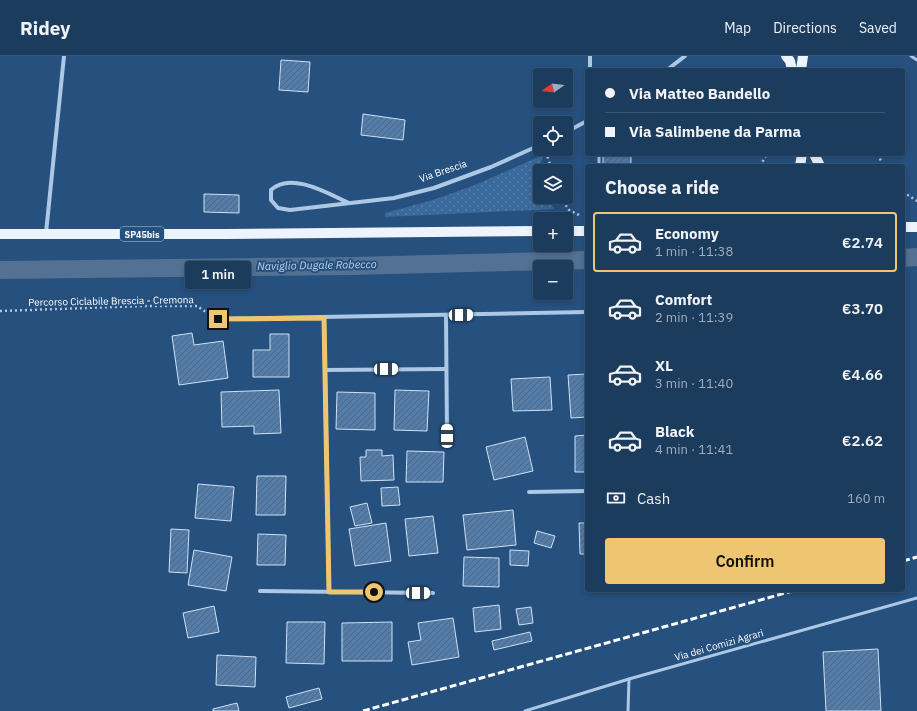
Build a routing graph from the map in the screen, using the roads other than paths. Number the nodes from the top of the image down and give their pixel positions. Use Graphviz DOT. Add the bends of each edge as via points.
graph roads {
  1 [pos="64,56"];
  2 [pos="590,56"];
  3 [pos="685,56"];
  4 [pos="786,56"];
  5 [pos="803,56"];
  6 [pos="911,56"];
  7 [pos="917,60"];
  8 [pos="590,68"];
  9 [pos="670,68"];
  10 [pos="792,68"];
  11 [pos="801,68"];
  12 [pos="585,122"];
  13 [pos="573,128"];
  14 [pos="533,148"];
  15 [pos="349,203"];
  16 [pos="905,227"];
  17 [pos="917,227"];
  18 [pos="533,231"];
  19 [pos="573,231"];
  20 [pos="585,231"];
  21 [pos="46,233"];
  22 [pos="0,234"];
  23 [pos="585,312"];
  24 [pos="446,316"];
  25 [pos="324,318"];
  26 [pos="218,319"];
  27 [pos="446,369"];
  28 [pos="325,370"];
  29 [pos="447,436"];
  30 [pos="585,491"];
  31 [pos="529,492"];
  32 [pos="260,591"];
  33 [pos="329,592"];
  34 [pos="433,593"];
  35 [pos="917,598"];
  36 [pos="629,679"];
  37 [pos="526,711"];
  38 [pos="628,711"];
  1 -- 21 [label="street"];
  2 -- 8 [label="street"];
  3 -- 9 [label="street"];
  4 -- 10 [label="main road"];
  5 -- 11 [label="main road"];
  6 -- 7 [label="lane"];
  12 -- 13 [label="street"];
  14 -- 15 [label="street, Via Brescia" via="434,188 394,198"];
  15 -- 15 [label="street, Via Brescia" via="290,210 278,208 274,204 271,200 271,190 277,184 304,184"];
  16 -- 17 [label="main road"];
  18 -- 21 [label="main road, SP45bis"];
  19 -- 20 [label="main road"];
  21 -- 22 [label="main road, SP45bis"];
  23 -- 24 [label="street"];
  24 -- 25 [label="street"];
  24 -- 27 [label="street"];
  25 -- 26 [label="street"];
  25 -- 28 [label="street"];
  27 -- 28 [label="street"];
  27 -- 29 [label="street"];
  28 -- 33 [label="street"];
  30 -- 31 [label="street"];
  32 -- 33 [label="street"];
  33 -- 34 [label="street"];
  35 -- 36 [label="lane, Via dei Comizi Agrari"];
  36 -- 37 [label="lane, Via dei Comizi Agrari"];
  36 -- 38 [label="lane"];
}
